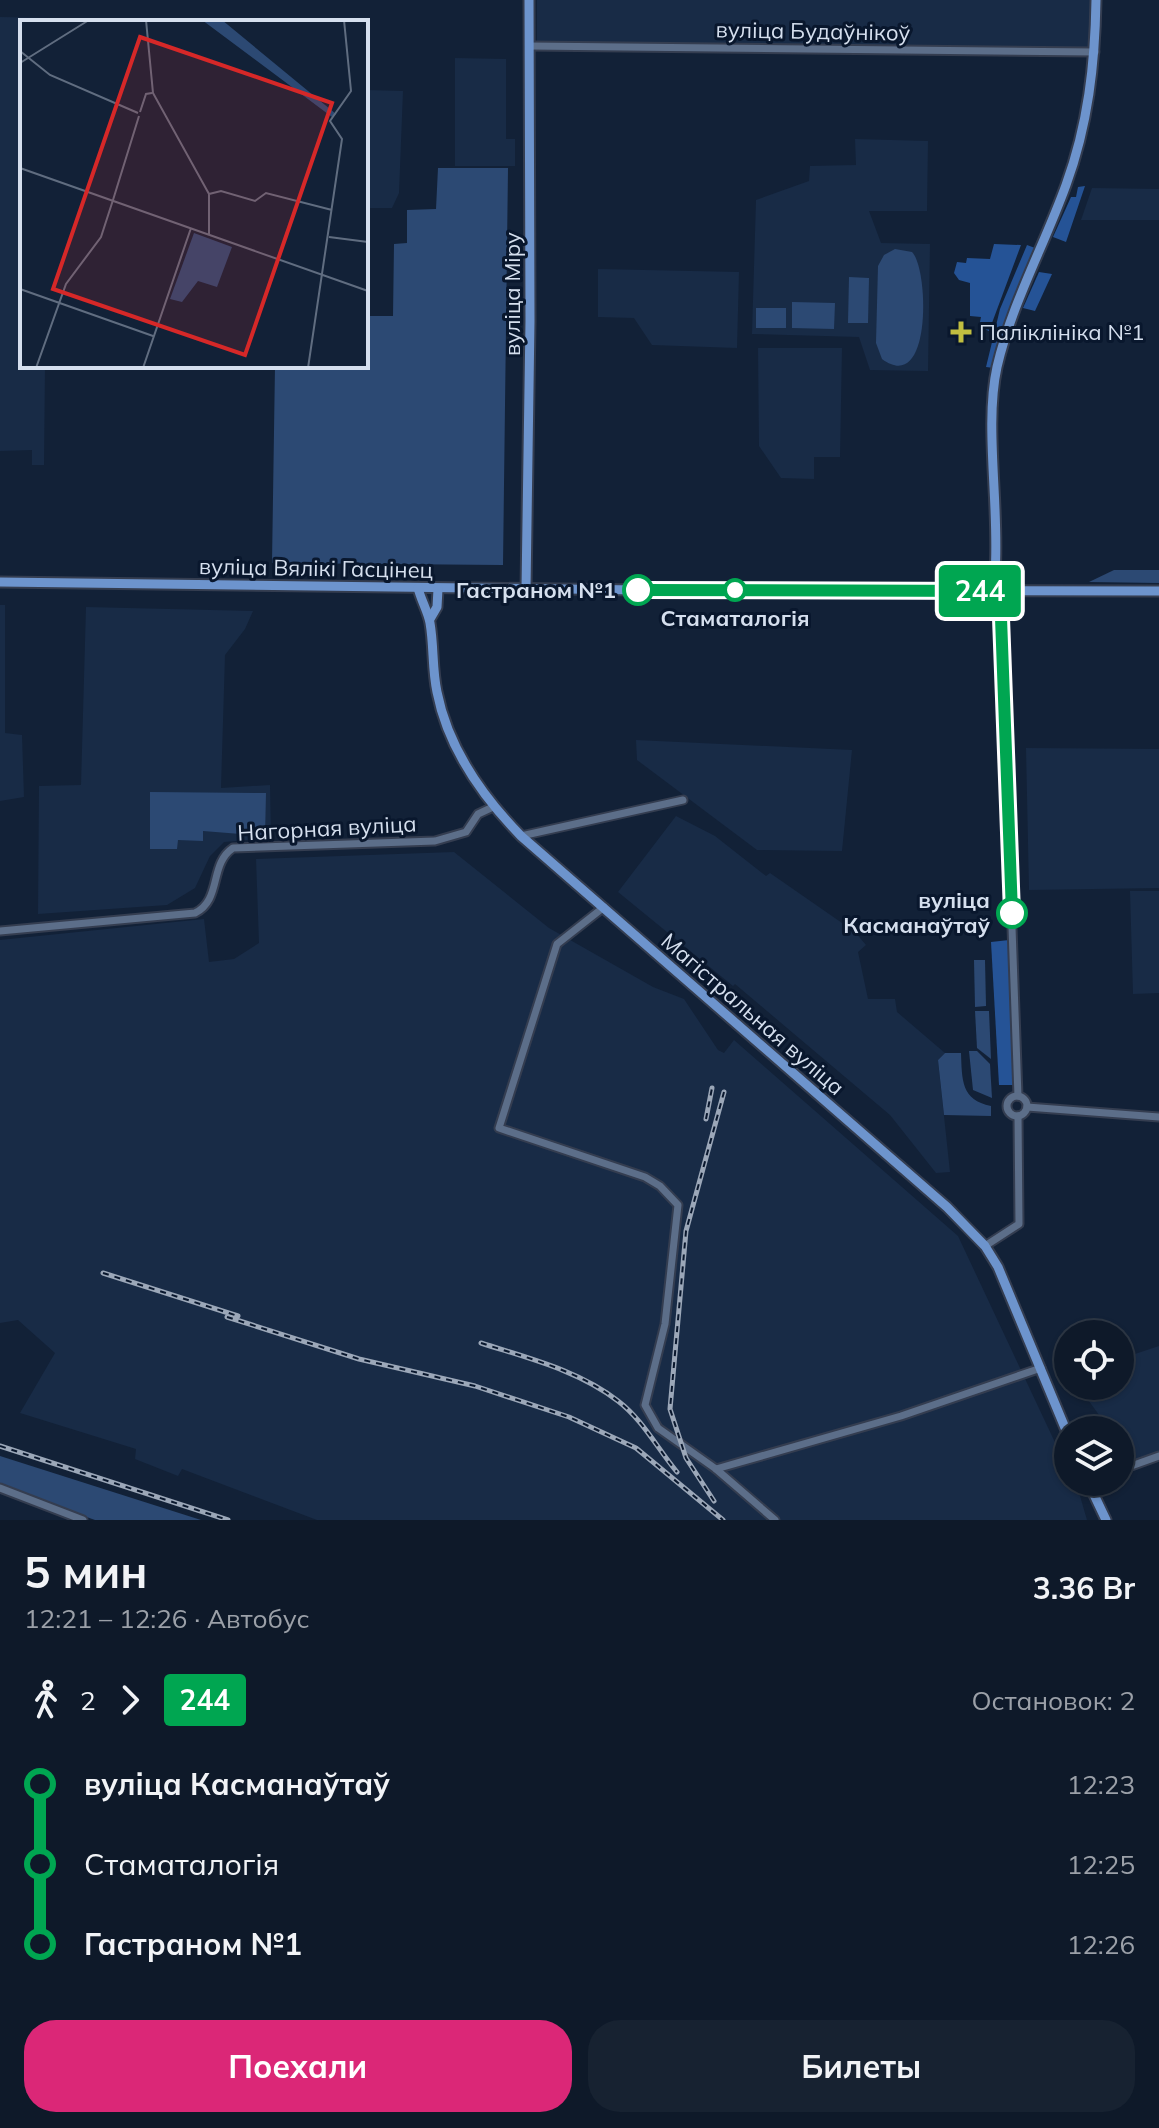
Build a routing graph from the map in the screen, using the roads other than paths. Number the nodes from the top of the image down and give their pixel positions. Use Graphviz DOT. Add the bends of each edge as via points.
graph roads {
  1 [pos="529,0"];
  2 [pos="1096,0"];
  3 [pos="530,46"];
  4 [pos="1095,52"];
  5 [pos="0,582"];
  6 [pos="418,588"];
  7 [pos="438,589"];
  8 [pos="526,589"];
  9 [pos="1000,591"];
  10 [pos="1159,591"];
  11 [pos="430,619"];
  12 [pos="683,800"];
  13 [pos="493,807"];
  14 [pos="521,836"];
  15 [pos="604,907"];
  16 [pos="0,931"];
  17 [pos="1018,1096"];
  18 [pos="1027,1107"];
  19 [pos="1018,1116"];
  20 [pos="1159,1117"];
  21 [pos="985,1246"];
  22 [pos="1041,1368"];
  23 [pos="1060,1416"];
  24 [pos="1159,1456"];
  25 [pos="1134,1465"];
  26 [pos="716,1469"];
  27 [pos="0,1488"];
  28 [pos="1095,1496"];
  29 [pos="83,1520"];
  30 [pos="775,1520"];
  31 [pos="1106,1520"];
  1 -- 3 [label="main road, вуліца Міру"];
  2 -- 4 [label="main road"];
  3 -- 4 [label="street, вуліца Будаўнікоў"];
  3 -- 8 [label="main road, вуліца Міру"];
  4 -- 9 [label="main road" via="1066,186 1014,308 997,370"];
  5 -- 6 [label="main road, вуліца Вялікі Гасцінец"];
  6 -- 7 [label="main road, вуліца Вялікі Гасцінец"];
  6 -- 11 [label="main road"];
  7 -- 8 [label="main road, вуліца Вялікі Гасцінец"];
  7 -- 11 [label="main road"];
  8 -- 9 [label="main road, вуліца Вялікі Гасцінец"];
  9 -- 10 [label="main road, вуліца Вялікі Гасцінец"];
  9 -- 17 [label="street"];
  11 -- 13 [label="main road, Магістральная вуліца" via="435,679 446,724"];
  12 -- 14 [label="street"];
  13 -- 14 [label="main road, Магістральная вуліца"];
  13 -- 16 [label="street, Нагорная вуліца" via="478,814 466,832 435,841 233,848 218,864 211,898 195,913"];
  14 -- 15 [label="main road, Магістральная вуліца"];
  15 -- 21 [label="main road, Магістральная вуліца"];
  15 -- 26 [label="street" via="557,944 499,1128 645,1177 678,1205 665,1324 645,1405 658,1428"];
  17 -- 18 [label="street"];
  17 -- 19 [label="street" via="1007,1105"];
  18 -- 19 [label="street"];
  18 -- 20 [label="street"];
  19 -- 21 [label="street" via="1019,1224"];
  21 -- 22 [label="main road, Магістральная вуліца"];
  22 -- 23 [label="main road, Магістральная вуліца"];
  22 -- 26 [label="street" via="901,1416"];
  24 -- 25 [label="street"];
  26 -- 30 [label="street"];
  27 -- 29 [label="street"];
  28 -- 31 [label="main road"];
}
